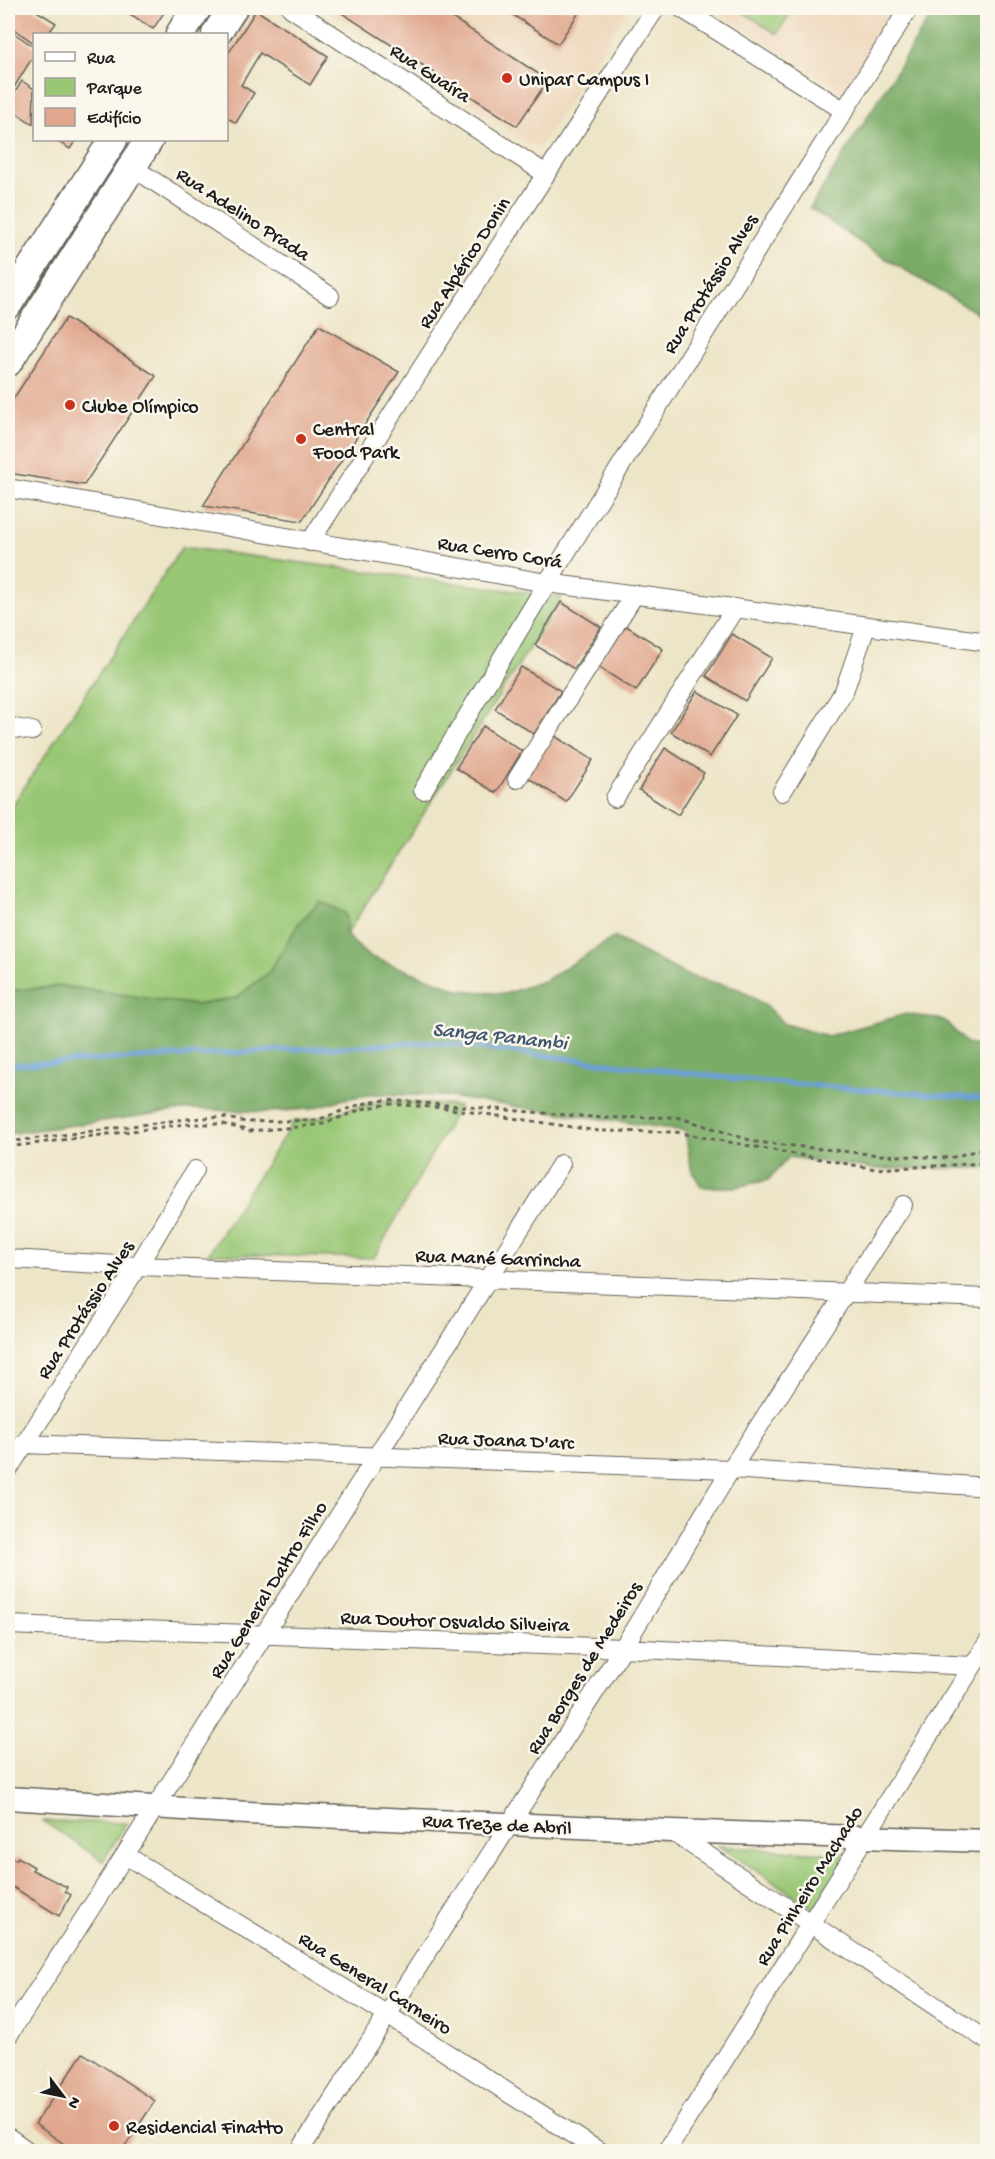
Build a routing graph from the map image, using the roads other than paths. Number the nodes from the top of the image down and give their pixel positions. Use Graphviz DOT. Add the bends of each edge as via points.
graph roads {
  1 [pos="197,8"];
  2 [pos="233,8"];
  3 [pos="291,8"];
  4 [pos="656,8"];
  5 [pos="681,8"];
  6 [pos="909,8"];
  7 [pos="181,33"];
  8 [pos="217,33"];
  9 [pos="843,111"];
  10 [pos="111,141"];
  11 [pos="148,141"];
  12 [pos="132,167"];
  13 [pos="546,174"];
  14 [pos="330,296"];
  15 [pos="8,304"];
  16 [pos="8,362"];
  17 [pos="8,488"];
  18 [pos="310,542"];
  19 [pos="547,583"];
  20 [pos="635,594"];
  21 [pos="735,608"];
  22 [pos="866,627"];
  23 [pos="987,642"];
  24 [pos="8,727"];
  25 [pos="32,731"];
  26 [pos="517,779"];
  27 [pos="423,790"];
  28 [pos="782,792"];
  29 [pos="615,798"];
  30 [pos="561,1164"];
  31 [pos="195,1170"];
  32 [pos="903,1205"];
  33 [pos="8,1259"];
  34 [pos="138,1266"];
  35 [pos="490,1280"];
  36 [pos="847,1292"];
  37 [pos="987,1298"];
  38 [pos="23,1444"];
  39 [pos="377,1457"];
  40 [pos="731,1469"];
  41 [pos="8,1470"];
  42 [pos="987,1487"];
  43 [pos="8,1625"];
  44 [pos="264,1636"];
  45 [pos="987,1642"];
  46 [pos="623,1648"];
  47 [pos="972,1666"];
  48 [pos="8,1798"];
  49 [pos="156,1806"];
  50 [pos="511,1822"];
  51 [pos="671,1831"];
  52 [pos="867,1836"];
  53 [pos="987,1841"];
  54 [pos="125,1855"];
  55 [pos="810,1926"];
  56 [pos="386,2014"];
  57 [pos="8,2036"];
  58 [pos="987,2041"];
  59 [pos="8,2137"];
  60 [pos="29,2151"];
  61 [pos="299,2151"];
  62 [pos="600,2151"];
  63 [pos="666,2151"];
  1 -- 7 [label="main road"];
  2 -- 8 [label="main road"];
  3 -- 13 [label="street, Rua Guaíra"];
  4 -- 13 [label="street, Rua Alpérico Donin"];
  5 -- 9 [label="street"];
  6 -- 9 [label="street, Rua Protássio Alves"];
  9 -- 19 [label="street, Rua Protássio Alves"];
  10 -- 15 [label="main road"];
  11 -- 12 [label="main road"];
  12 -- 14 [label="street, Rua Adelino Prada"];
  12 -- 16 [label="main road"];
  13 -- 18 [label="street, Rua Alpérico Donin"];
  17 -- 18 [label="street, Rua Cerro Corá"];
  18 -- 19 [label="street, Rua Cerro Corá"];
  19 -- 20 [label="street, Rua Cerro Corá"];
  19 -- 27 [label="street, Rua Protássio Alves"];
  20 -- 21 [label="street, Rua Cerro Corá"];
  20 -- 26 [label="street"];
  21 -- 22 [label="street, Rua Cerro Corá"];
  21 -- 29 [label="street"];
  22 -- 23 [label="street, Rua Cerro Corá"];
  22 -- 28 [label="street" via="844,691"];
  24 -- 25 [label="street"];
  30 -- 35 [label="street, Rua General Daltro Filho"];
  31 -- 34 [label="street, Rua Protássio Alves"];
  32 -- 36 [label="street, Rua Borges de Medeiros"];
  33 -- 34 [label="street, Rua Mané Garrincha"];
  34 -- 35 [label="street, Rua Mané Garrincha"];
  34 -- 38 [label="street, Rua Protássio Alves"];
  35 -- 36 [label="street, Rua Mané Garrincha"];
  35 -- 39 [label="street, Rua General Daltro Filho"];
  36 -- 37 [label="street, Rua Mané Garrincha"];
  36 -- 40 [label="street, Rua Borges de Medeiros"];
  38 -- 39 [label="street, Rua Joana D'arc"];
  38 -- 41 [label="street, Rua Protássio Alves"];
  39 -- 40 [label="street, Rua Joana D'arc"];
  39 -- 44 [label="street, Rua General Daltro Filho"];
  40 -- 42 [label="street, Rua Joana D'arc"];
  40 -- 46 [label="street, Rua Borges de Medeiros"];
  43 -- 44 [label="street, Rua Doutor Osvaldo Silveira"];
  44 -- 46 [label="street, Rua Doutor Osvaldo Silveira"];
  44 -- 49 [label="street, Rua General Daltro Filho"];
  45 -- 47 [label="street, Rua Pinheiro Machado"];
  46 -- 47 [label="street, Rua Doutor Osvaldo Silveira"];
  46 -- 50 [label="street, Rua Borges de Medeiros"];
  47 -- 52 [label="street, Rua Pinheiro Machado"];
  48 -- 49 [label="street, Rua Treze de Abril"];
  49 -- 50 [label="street, Rua Treze de Abril"];
  49 -- 54 [label="street, Rua General Daltro Filho"];
  50 -- 51 [label="street, Rua Treze de Abril"];
  50 -- 56 [label="street, Rua Borges de Medeiros"];
  51 -- 52 [label="street, Rua Treze de Abril"];
  51 -- 55 [label="street"];
  52 -- 53 [label="street, Rua Treze de Abril"];
  52 -- 55 [label="street, Rua Pinheiro Machado"];
  54 -- 56 [label="street, Rua General Carneiro"];
  54 -- 57 [label="street, Rua General Daltro Filho"];
  55 -- 58 [label="street"];
  55 -- 63 [label="street, Rua Pinheiro Machado"];
  56 -- 61 [label="street, Rua Borges de Medeiros"];
  56 -- 62 [label="street, Rua General Carneiro"];
  59 -- 60 [label="street"];
}
